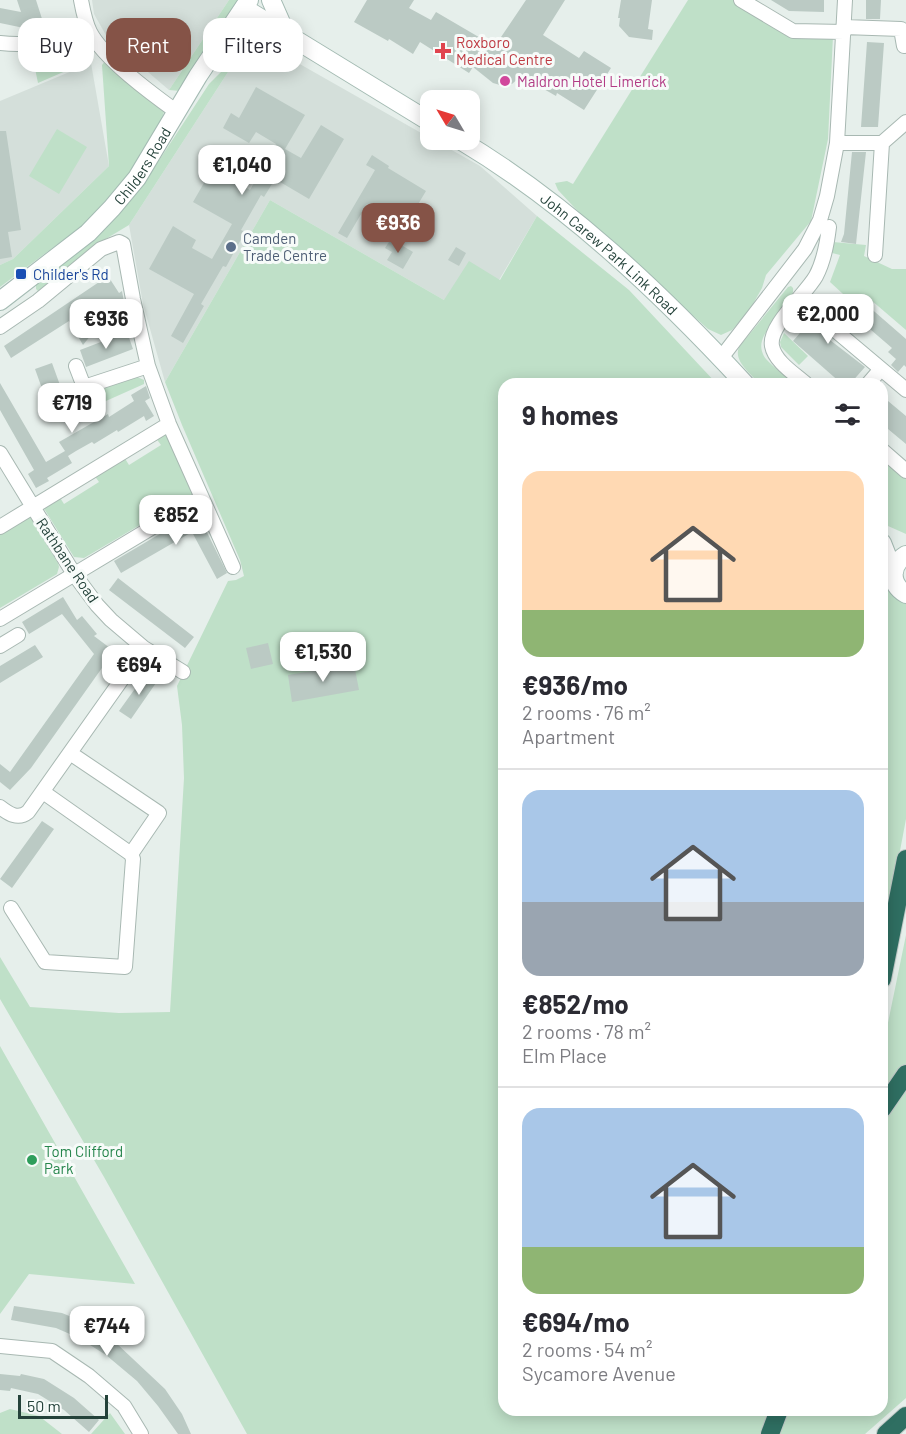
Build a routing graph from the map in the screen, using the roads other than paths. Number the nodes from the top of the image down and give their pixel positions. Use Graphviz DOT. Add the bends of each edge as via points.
graph roads {
  1 [pos="81,0"];
  2 [pos="272,0"];
  3 [pos="741,0"];
  4 [pos="845,0"];
  5 [pos="247,4"];
  6 [pos="85,18"];
  7 [pos="237,18"];
  8 [pos="265,18"];
  9 [pos="279,18"];
  10 [pos="844,30"];
  11 [pos="94,39"];
  12 [pos="0,43"];
  13 [pos="303,44"];
  14 [pos="18,45"];
  15 [pos="904,46"];
  16 [pos="203,70"];
  17 [pos="177,112"];
  18 [pos="420,116"];
  19 [pos="906,122"];
  20 [pos="837,143"];
  21 [pos="882,143"];
  22 [pos="475,150"];
  23 [pos="829,227"];
  24 [pos="875,255"];
  25 [pos="788,271"];
  26 [pos="24,284"];
  27 [pos="808,286"];
  28 [pos="38,300"];
  29 [pos="0,301"];
  30 [pos="0,327"];
  31 [pos="836,331"];
  32 [pos="721,358"];
  33 [pos="76,366"];
  34 [pos="148,366"];
  35 [pos="881,369"];
  36 [pos="739,378"];
  37 [pos="799,378"];
  38 [pos="873,378"];
  39 [pos="84,387"];
  40 [pos="906,390"];
  41 [pos="91,405"];
  42 [pos="169,424"];
  43 [pos="0,453"];
  44 [pos="888,455"];
  45 [pos="906,471"];
  46 [pos="201,498"];
  47 [pos="33,507"];
  48 [pos="0,527"];
  49 [pos="888,541"];
  50 [pos="906,553"];
  51 [pos="888,558"];
  52 [pos="233,567"];
  53 [pos="893,571"];
  54 [pos="74,574"];
  55 [pos="906,594"];
  56 [pos="0,619"];
  57 [pos="18,635"];
  58 [pos="0,646"];
  59 [pos="144,648"];
  60 [pos="183,672"];
  61 [pos="70,753"];
  62 [pos="43,792"];
  63 [pos="0,807"];
  64 [pos="131,854"];
  65 [pos="906,859"];
  66 [pos="11,908"];
  67 [pos="888,949"];
  68 [pos="906,1074"];
  69 [pos="888,1100"];
  70 [pos="0,1346"];
  71 [pos="776,1416"];
  72 [pos="906,1416"];
  73 [pos="141,1434"];
  74 [pos="770,1434"];
  75 [pos="886,1434"];
  1 -- 6 [label="street"];
  2 -- 9 [label="main road"];
  3 -- 10 [label="street" via="793,31"];
  4 -- 10 [label="street"];
  5 -- 7 [label="main road, Childers Road"];
  5 -- 8 [label="main road"];
  10 -- 15 [label="street" via="902,29"];
  10 -- 20 [label="street"];
  11 -- 17 [label="street" via="129,75"];
  12 -- 14 [label="street"];
  13 -- 18 [label="main road"];
  16 -- 17 [label="main road, Childers Road"];
  17 -- 26 [label="main road, Childers Road" via="136,178 112,208 88,233"];
  19 -- 21 [label="street"];
  20 -- 21 [label="street"];
  20 -- 25 [label="street" via="820,220"];
  21 -- 24 [label="street"];
  22 -- 32 [label="main road, John Carew Park Link Road" via="589,233"];
  23 -- 27 [label="street" via="822,260"];
  25 -- 27 [label="street"];
  25 -- 32 [label="street"];
  26 -- 28 [label="street"];
  26 -- 29 [label="main road, Childers Road"];
  27 -- 37 [label="street" via="772,338 783,364"];
  28 -- 30 [label="street"];
  28 -- 34 [label="street" via="101,249 123,244"];
  31 -- 35 [label="street"];
  32 -- 36 [label="main road, John Carew Park Link Road"];
  33 -- 39 [label="street"];
  34 -- 39 [label="street"];
  34 -- 42 [label="street"];
  35 -- 38 [label="street"];
  35 -- 40 [label="street"];
  39 -- 41 [label="street"];
  42 -- 46 [label="street"];
  42 -- 47 [label="street"];
  43 -- 47 [label="street, Rathbane Road"];
  44 -- 45 [label="street"];
  46 -- 52 [label="street"];
  46 -- 54 [label="street"];
  47 -- 48 [label="street"];
  47 -- 54 [label="street, Rathbane Road"];
  49 -- 50 [label="main road"];
  50 -- 53 [label="main road"];
  51 -- 53 [label="main road"];
  53 -- 55 [label="main road" via="897,586"];
  54 -- 56 [label="street"];
  54 -- 59 [label="street, Rathbane Road" via="111,620"];
  57 -- 58 [label="street"];
  59 -- 60 [label="street, Rathbane Road"];
  59 -- 61 [label="street"];
  61 -- 62 [label="street"];
  61 -- 64 [label="street" via="159,813"];
  62 -- 63 [label="street" via="25,815 12,815"];
  62 -- 64 [label="street"];
  64 -- 66 [label="street" via="125,967 45,962"];
  65 -- 67 [label="highway"];
  68 -- 69 [label="highway"];
  70 -- 73 [label="street" via="52,1351 124,1406"];
  71 -- 74 [label="highway"];
  72 -- 75 [label="highway"];
}
